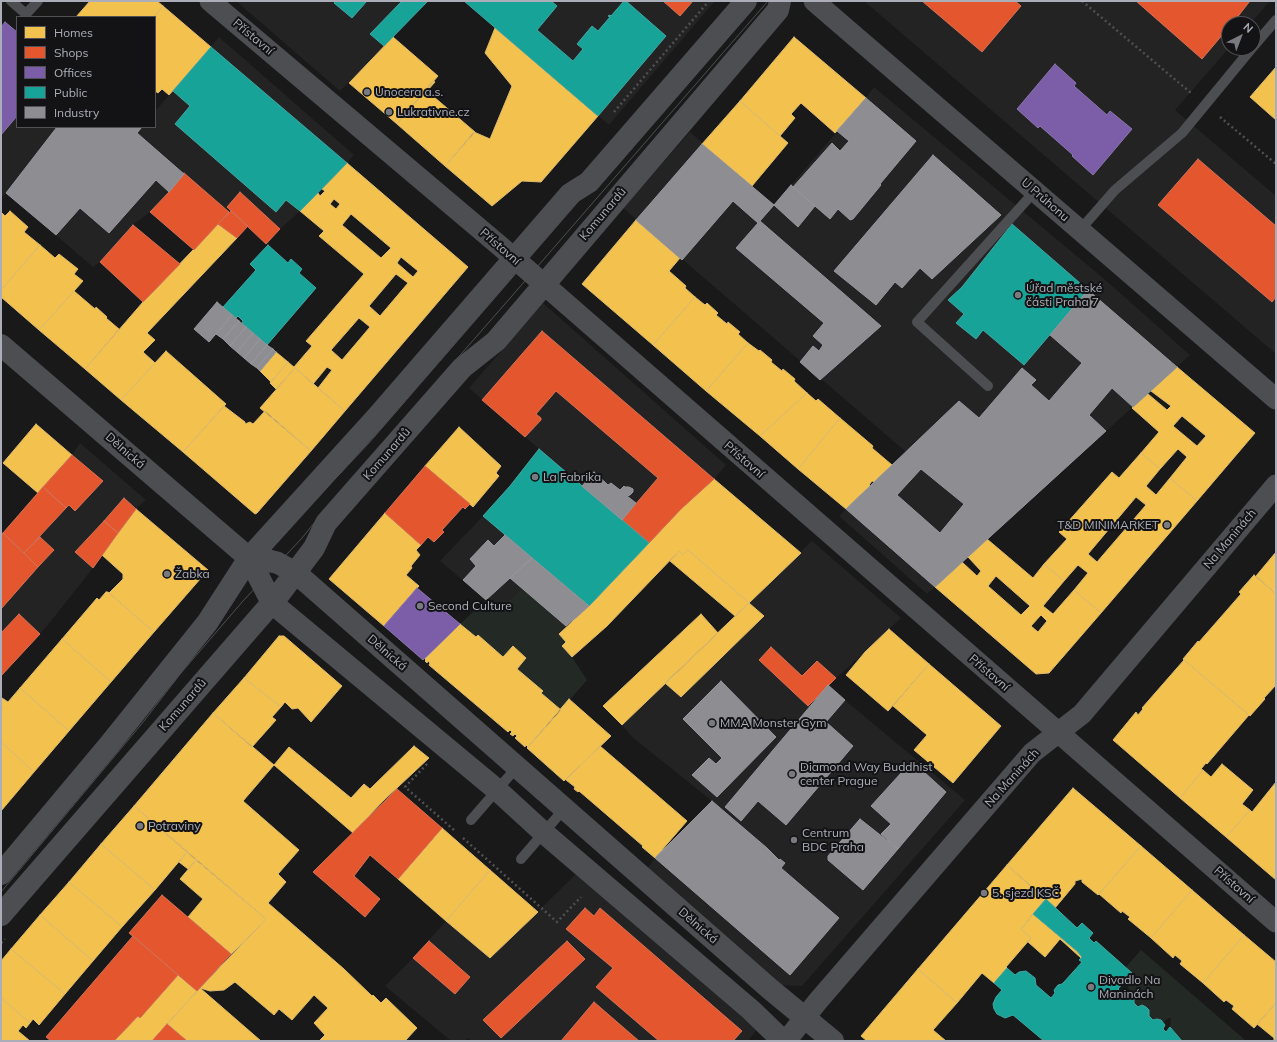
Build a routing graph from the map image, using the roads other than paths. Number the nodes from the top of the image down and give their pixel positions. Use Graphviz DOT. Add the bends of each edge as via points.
graph roads {
  1 [pos="11,1"];
  2 [pos="38,1"];
  3 [pos="210,1"];
  4 [pos="746,1"];
  5 [pos="780,1"];
  6 [pos="814,1"];
  7 [pos="1276,20"];
  8 [pos="1261,38"];
  9 [pos="1246,56"];
  10 [pos="1035,191"];
  11 [pos="1080,230"];
  12 [pos="514,259"];
  13 [pos="544,285"];
  14 [pos="1,345"];
  15 [pos="988,386"];
  16 [pos="1276,399"];
  17 [pos="1276,485"];
  18 [pos="248,558"];
  19 [pos="296,573"];
  20 [pos="272,603"];
  21 [pos="1058,732"];
  22 [pos="517,767"];
  23 [pos="497,790"];
  24 [pos="564,809"];
  25 [pos="471,820"];
  26 [pos="544,833"];
  27 [pos="521,859"];
  28 [pos="1,874"];
  29 [pos="1,915"];
  30 [pos="1276,922"];
  31 [pos="805,1018"];
  32 [pos="785,1041"];
  33 [pos="833,1041"];
  1 -- 2 [label="lane" via="26,14"];
  3 -- 12 [label="street, Přístavní"];
  4 -- 12 [label="street" via="590,182 570,194"];
  5 -- 13 [label="street, Komunardů" via="778,10"];
  6 -- 10 [label="street, U Průhonu"];
  7 -- 8 [label="lane"];
  9 -- 11 [label="lane" via="1182,133 1115,190"];
  10 -- 11 [label="street, U Průhonu"];
  10 -- 15 [label="lane" via="917,322"];
  11 -- 16 [label="street, U Průhonu"];
  12 -- 13 [label="street, Přístavní"];
  12 -- 18 [label="street" via="376,418"];
  13 -- 19 [label="street, Komunardů" via="496,340 462,368 326,523 314,548"];
  13 -- 21 [label="street, Přístavní"];
  14 -- 18 [label="street, Dělnická"];
  17 -- 21 [label="street, Na Maninách" via="1082,714"];
  18 -- 19 [label="street, Dělnická" via="278,563"];
  18 -- 20 [label="street, Dělnická"];
  18 -- 28 [label="street" via="207,623 109,746"];
  19 -- 20 [label="street, Komunardů"];
  19 -- 22 [label="street, Dělnická"];
  20 -- 23 [label="street, Dělnická"];
  20 -- 29 [label="street, Komunardů"];
  21 -- 30 [label="street, Přístavní"];
  21 -- 31 [label="street, Na Maninách" via="1032,753"];
  22 -- 23 [label="lane"];
  22 -- 24 [label="street, Dělnická"];
  23 -- 25 [label="lane"];
  23 -- 26 [label="street, Dělnická"];
  24 -- 26 [label="lane"];
  24 -- 31 [label="street, Dělnická"];
  26 -- 27 [label="lane"];
  26 -- 32 [label="street, Dělnická"];
  31 -- 32 [label="street, Na Maninách"];
  31 -- 33 [label="street, Dělnická"];
}
